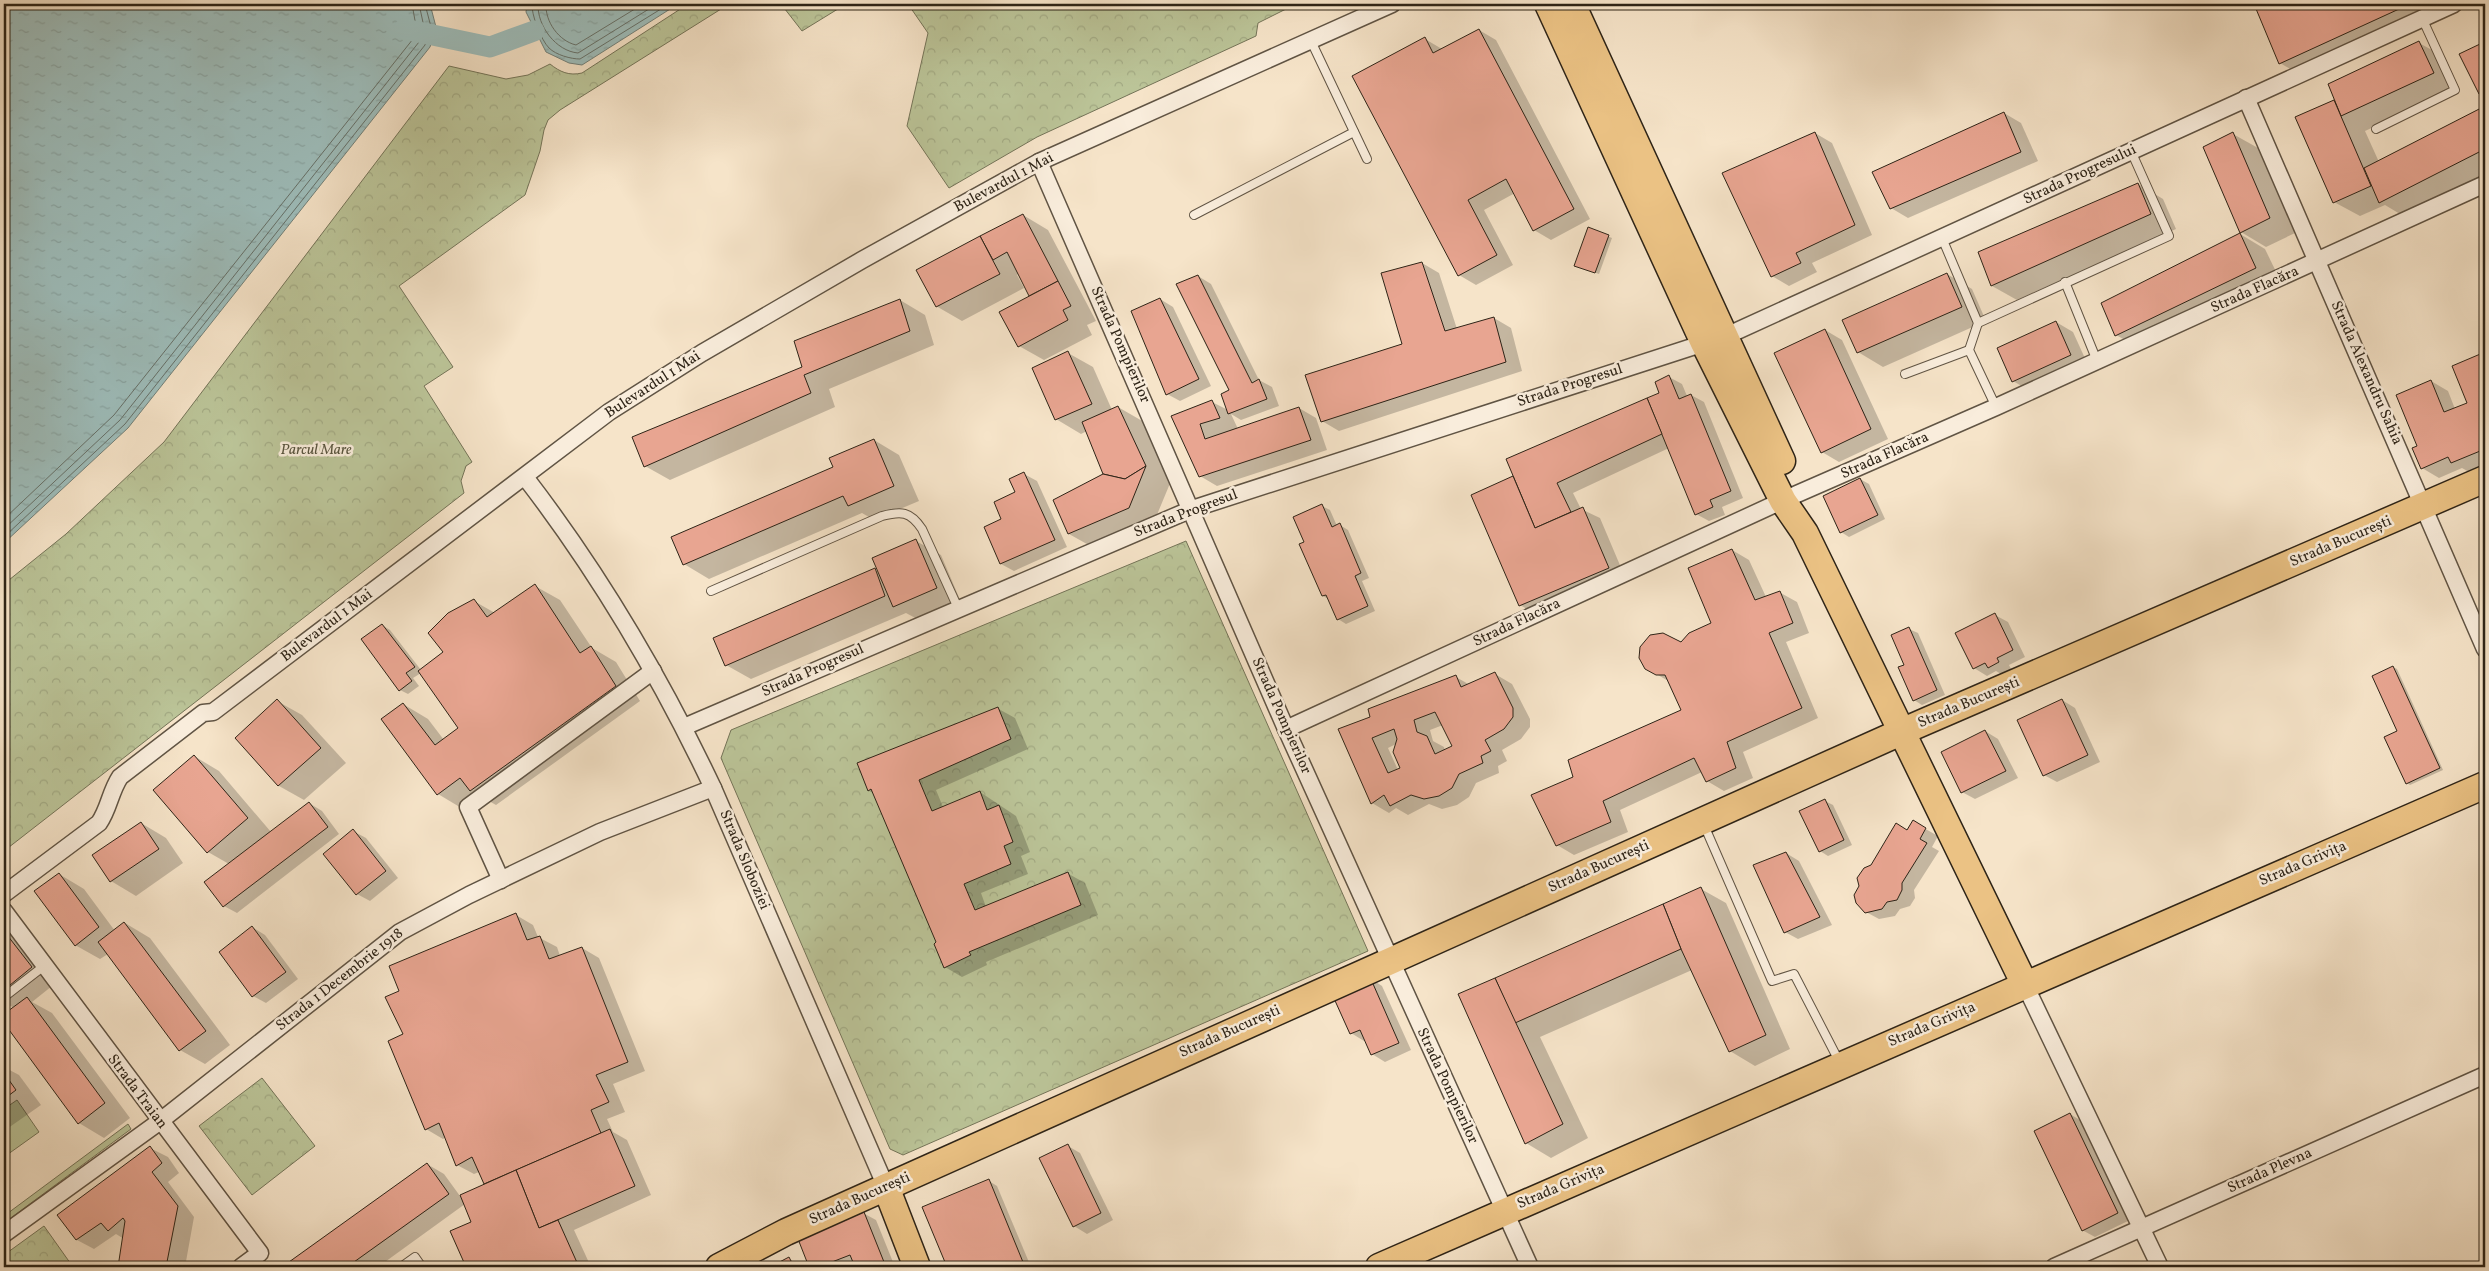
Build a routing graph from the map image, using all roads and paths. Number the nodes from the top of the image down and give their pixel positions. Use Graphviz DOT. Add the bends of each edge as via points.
graph roads {
  1 [pos="1392,4"];
  2 [pos="1548,4"];
  3 [pos="1572,4"];
  4 [pos="2454,4"];
  5 [pos="2422,18"];
  6 [pos="1311,41"];
  7 [pos="2246,98"];
  8 [pos="2376,129"];
  9 [pos="1354,132"];
  10 [pos="2131,151"];
  11 [pos="1367,159"];
  12 [pos="1040,162"];
  13 [pos="2485,184"];
  14 [pos="1194,216"];
  15 [pos="1942,238"];
  16 [pos="2317,261"];
  17 [pos="2065,282"];
  18 [pos="1978,323"];
  19 [pos="1715,339"];
  20 [pos="1969,350"];
  21 [pos="2097,361"];
  22 [pos="1904,374"];
  23 [pos="1996,407"];
  24 [pos="525,477"];
  25 [pos="2485,479"];
  26 [pos="1790,498"];
  27 [pos="2424,506"];
  28 [pos="1192,509"];
  29 [pos="711,591"];
  30 [pos="958,608"];
  31 [pos="2485,649"];
  32 [pos="653,671"];
  33 [pos="684,727"];
  34 [pos="1286,729"];
  35 [pos="1901,732"];
  36 [pos="2485,785"];
  37 [pos="713,788"];
  38 [pos="1703,821"];
  39 [pos="501,880"];
  40 [pos="4,894"];
  41 [pos="4,910"];
  42 [pos="1389,961"];
  43 [pos="44,966"];
  44 [pos="2025,985"];
  45 [pos="4,997"];
  46 [pos="1842,1065"];
  47 [pos="2485,1075"];
  48 [pos="160,1122"];
  49 [pos="886,1187"];
  50 [pos="1504,1211"];
  51 [pos="2142,1228"];
  52 [pos="4,1234"];
  53 [pos="241,1267"];
  54 [pos="401,1267"];
  55 [pos="422,1267"];
  56 [pos="719,1267"];
  57 [pos="917,1267"];
  58 [pos="1379,1267"];
  59 [pos="1530,1267"];
  60 [pos="2054,1267"];
  61 [pos="2160,1267"];
  1 -- 6 [label="street, Bulevardul 1 Mai"];
  2 -- 19 [label="main road"];
  3 -- 19 [label="main road"];
  4 -- 5 [label="street, Strada Progresului"];
  5 -- 7 [label="street, Strada Progresului"];
  5 -- 8 [label="lane" via="2454,90"];
  6 -- 9 [label="lane"];
  6 -- 12 [label="street, Bulevardul 1 Mai"];
  7 -- 10 [label="street, Strada Progresului"];
  7 -- 16 [label="street, Strada Alexandru Sahia"];
  9 -- 11 [label="lane"];
  9 -- 14 [label="lane"];
  10 -- 15 [label="street, Strada Progresului"];
  10 -- 17 [label="lane" via="2169,236"];
  12 -- 24 [label="street, Bulevardul 1 Mai" via="702,353 609,412"];
  12 -- 28 [label="street, Strada Pompierilor"];
  13 -- 16 [label="street, Strada Flacăra"];
  15 -- 18 [label="lane"];
  15 -- 19 [label="street, Strada Progresului"];
  16 -- 21 [label="street, Strada Flacăra"];
  16 -- 27 [label="street, Strada Alexandru Sahia"];
  17 -- 18 [label="lane"];
  17 -- 21 [label="lane"];
  18 -- 20 [label="lane"];
  19 -- 26 [label="main road"];
  19 -- 28 [label="street, Strada Progresul"];
  20 -- 22 [label="lane"];
  20 -- 23 [label="lane"];
  21 -- 23 [label="street, Strada Flacăra"];
  23 -- 26 [label="street, Strada Flacăra"];
  24 -- 32 [label="street, Strada Sloboziei" via="569,533"];
  24 -- 40 [label="street, Bulevardul 1 Mai" via="213,712 203,713 120,777 99,823"];
  25 -- 27 [label="main road, Strada București"];
  26 -- 34 [label="street, Strada Flacăra"];
  26 -- 35 [label="main road"];
  27 -- 31 [label="street, Strada Alexandru Sahia"];
  27 -- 35 [label="main road, Strada București"];
  28 -- 30 [label="street, Strada Progresul"];
  28 -- 34 [label="street, Strada Pompierilor"];
  29 -- 30 [label="lane" via="894,513 915,518"];
  30 -- 33 [label="street, Strada Progresul"];
  32 -- 33 [label="street, Strada Sloboziei"];
  32 -- 39 [label="street" via="468,807"];
  33 -- 37 [label="street, Strada Sloboziei"];
  34 -- 42 [label="street, Strada Pompierilor"];
  35 -- 38 [label="main road, Strada București"];
  35 -- 44 [label="main road"];
  36 -- 44 [label="main road, Strada Grivița"];
  37 -- 39 [label="street, Strada 1 Decembrie 1918" via="600,832"];
  37 -- 49 [label="street, Strada Sloboziei"];
  38 -- 42 [label="main road, Strada București"];
  38 -- 46 [label="lane" via="1772,981 1794,974"];
  39 -- 48 [label="street, Strada 1 Decembrie 1918" via="400,932"];
  41 -- 43 [label="street, Strada Traian"];
  42 -- 49 [label="main road, Strada București"];
  42 -- 50 [label="street, Strada Pompierilor"];
  43 -- 45 [label="lane"];
  43 -- 48 [label="street, Strada Traian"];
  44 -- 46 [label="main road, Strada Grivița"];
  44 -- 51 [label="street"];
  46 -- 50 [label="main road, Strada Grivița"];
  47 -- 51 [label="street, Strada Plevna"];
  48 -- 52 [label="street, Strada 1 Decembrie 1918"];
  48 -- 53 [label="street, Strada Traian" via="260,1253"];
  49 -- 56 [label="main road, Strada București" via="786,1232"];
  49 -- 57 [label="main road, Strada Sloboziei"];
  50 -- 58 [label="main road, Strada Grivița"];
  50 -- 59 [label="street, Strada Pompierilor"];
  51 -- 60 [label="street, Strada Plevna"];
  51 -- 61 [label="street"];
  54 -- 55 [label="lane" via="415,1257"];
}
